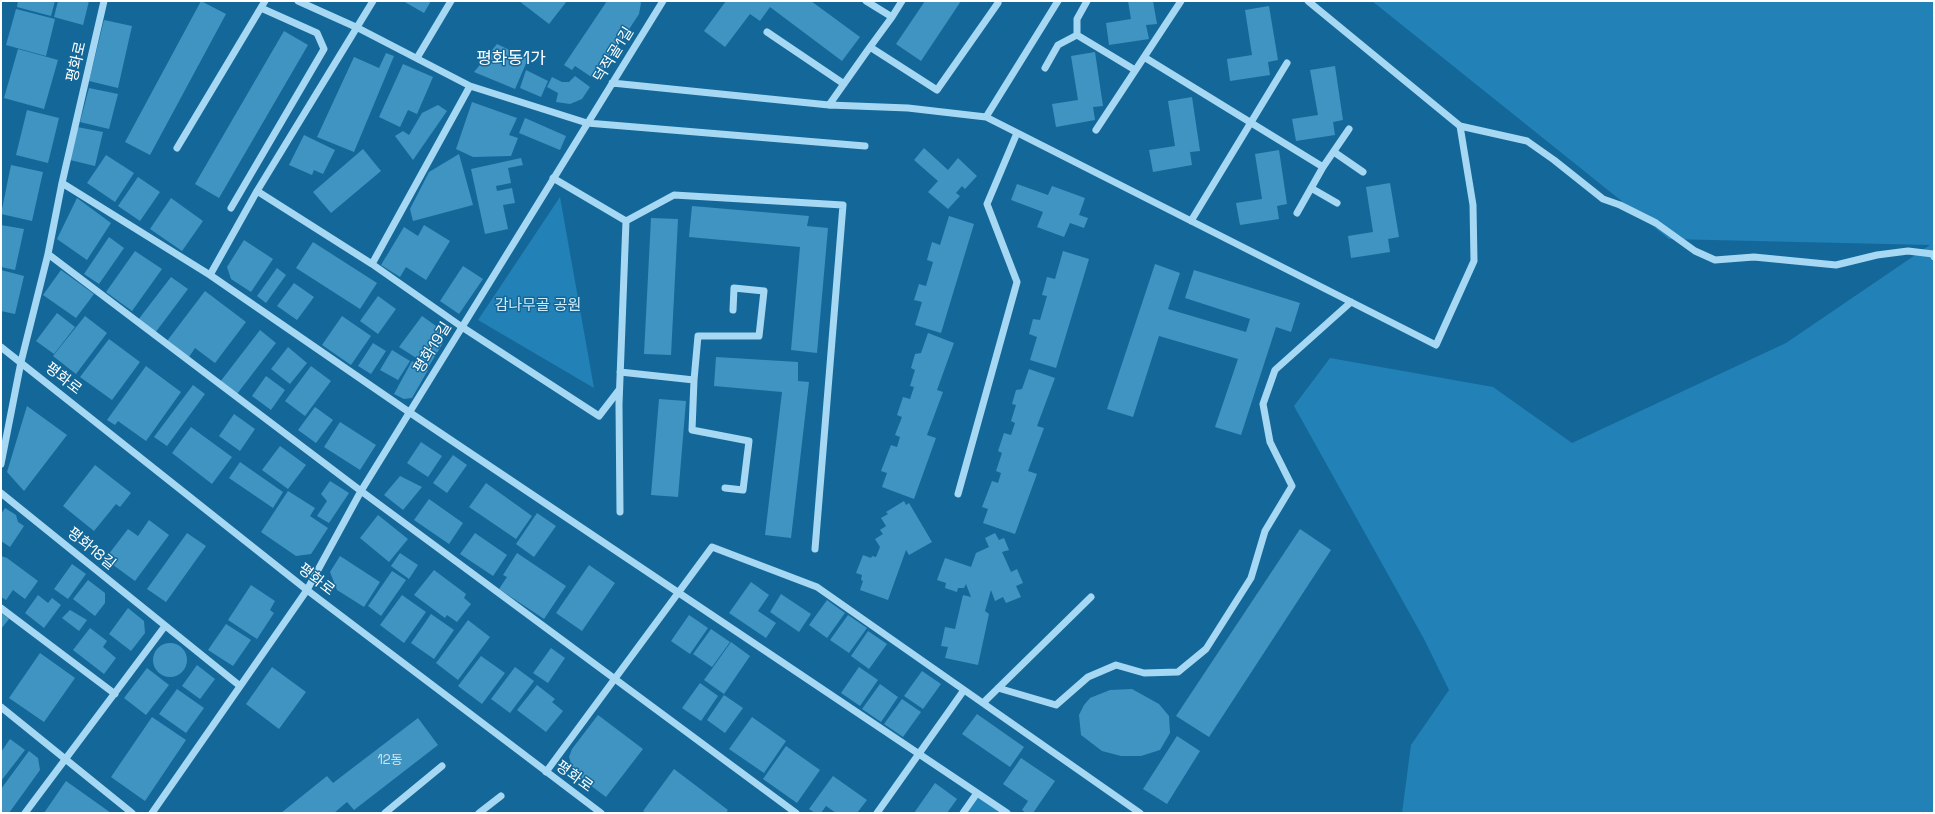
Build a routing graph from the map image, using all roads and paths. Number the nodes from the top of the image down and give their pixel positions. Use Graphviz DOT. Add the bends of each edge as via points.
graph roads {
  1 [pos="104,1"];
  2 [pos="298,1"];
  3 [pos="373,1"];
  4 [pos="451,1"];
  5 [pos="663,1"];
  6 [pos="866,1"];
  7 [pos="902,1"];
  8 [pos="1058,1"];
  9 [pos="1087,1"];
  10 [pos="1181,1"];
  11 [pos="1308,1"];
  12 [pos="998,3"];
  13 [pos="263,4"];
  14 [pos="892,17"];
  15 [pos="358,28"];
  16 [pos="767,32"];
  17 [pos="1077,35"];
  18 [pos="870,47"];
  19 [pos="1144,57"];
  20 [pos="417,58"];
  21 [pos="1287,63"];
  22 [pos="1045,68"];
  23 [pos="1135,70"];
  24 [pos="612,83"];
  25 [pos="844,84"];
  26 [pos="470,86"];
  27 [pos="829,105"];
  28 [pos="986,117"];
  29 [pos="588,123"];
  30 [pos="1250,123"];
  31 [pos="1460,126"];
  32 [pos="1349,129"];
  33 [pos="1096,130"];
  34 [pos="1017,133"];
  35 [pos="865,146"];
  36 [pos="177,148"];
  37 [pos="1334,152"];
  38 [pos="1323,167"];
  39 [pos="1363,172"];
  40 [pos="553,178"];
  41 [pos="62,183"];
  42 [pos="1312,188"];
  43 [pos="257,191"];
  44 [pos="1336,203"];
  45 [pos="231,208"];
  46 [pos="1297,213"];
  47 [pos="626,221"];
  48 [pos="1191,221"];
  49 [pos="48,254"];
  50 [pos="1934,257"];
  51 [pos="372,264"];
  52 [pos="210,275"];
  53 [pos="1351,302"];
  54 [pos="733,310"];
  55 [pos="462,327"];
  56 [pos="1,347"];
  57 [pos="21,362"];
  58 [pos="620,372"];
  59 [pos="694,380"];
  60 [pos="619,390"];
  61 [pos="409,412"];
  62 [pos="1,464"];
  63 [pos="725,488"];
  64 [pos="361,491"];
  65 [pos="1,493"];
  66 [pos="958,494"];
  67 [pos="620,512"];
  68 [pos="815,549"];
  69 [pos="307,590"];
  70 [pos="679,592"];
  71 [pos="1091,597"];
  72 [pos="1,608"];
  73 [pos="165,626"];
  74 [pos="614,680"];
  75 [pos="240,686"];
  76 [pos="998,688"];
  77 [pos="964,690"];
  78 [pos="115,694"];
  79 [pos="983,703"];
  80 [pos="1,707"];
  81 [pos="920,754"];
  82 [pos="66,760"];
  83 [pos="442,766"];
  84 [pos="546,772"];
  85 [pos="977,793"];
  86 [pos="501,796"];
  87 [pos="25,813"];
  88 [pos="132,813"];
  89 [pos="152,813"];
  90 [pos="385,813"];
  91 [pos="479,813"];
  92 [pos="601,813"];
  93 [pos="796,813"];
  94 [pos="877,813"];
  95 [pos="963,813"];
  96 [pos="1007,813"];
  97 [pos="1140,813"];
  1 -- 41 [label="street, 평화로"];
  2 -- 15 [label="street"];
  3 -- 15 [label="street"];
  4 -- 20 [label="street"];
  5 -- 24 [label="street, 덕적골1길"];
  6 -- 14 [label="street"];
  7 -- 14 [label="street"];
  8 -- 28 [label="street"];
  9 -- 17 [label="street" via="1077,19"];
  10 -- 19 [label="street"];
  11 -- 31 [label="street"];
  12 -- 18 [label="street" via="937,90"];
  13 -- 36 [label="street"];
  13 -- 45 [label="street" via="317,34 324,49"];
  14 -- 18 [label="street"];
  15 -- 20 [label="street"];
  15 -- 43 [label="street"];
  16 -- 25 [label="street"];
  17 -- 22 [label="street" via="1058,45"];
  17 -- 23 [label="street"];
  18 -- 25 [label="street"];
  19 -- 23 [label="street"];
  19 -- 30 [label="street"];
  20 -- 26 [label="street"];
  21 -- 30 [label="street"];
  23 -- 33 [label="street"];
  24 -- 27 [label="street"];
  24 -- 29 [label="street, 덕적골1길"];
  25 -- 27 [label="street"];
  26 -- 29 [label="street"];
  26 -- 51 [label="street"];
  27 -- 28 [label="street" via="908,108"];
  28 -- 34 [label="street"];
  29 -- 35 [label="street"];
  29 -- 40 [label="street, 평화19길"];
  30 -- 38 [label="street"];
  30 -- 48 [label="street"];
  31 -- 50 [label="street" via="1527,141 1603,199 1656,223 1695,251 1715,260 1754,257 1836,265 1908,251 1933,254"];
  31 -- 53 [label="street" via="1473,205 1474,262 1436,345"];
  32 -- 37 [label="street"];
  34 -- 48 [label="street"];
  34 -- 66 [label="street" via="987,204 1017,282"];
  37 -- 38 [label="street"];
  37 -- 39 [label="street"];
  38 -- 42 [label="street"];
  40 -- 47 [label="street"];
  40 -- 55 [label="street, 평화19길"];
  41 -- 49 [label="street, 평화로"];
  41 -- 52 [label="street"];
  42 -- 44 [label="street"];
  42 -- 46 [label="street"];
  43 -- 51 [label="street"];
  43 -- 52 [label="street"];
  47 -- 58 [label="street"];
  47 -- 68 [label="street" via="674,195 843,205"];
  48 -- 53 [label="street"];
  49 -- 57 [label="street, 평화로"];
  49 -- 64 [label="street"];
  51 -- 55 [label="street"];
  52 -- 61 [label="street"];
  53 -- 76 [label="street" via="1275,370 1263,404 1270,442 1292,486 1265,531 1251,578 1206,649 1178,672 1144,673 1116,665 1088,677 1056,705"];
  54 -- 59 [label="street" via="734,288 764,291 759,336 698,336"];
  55 -- 60 [label="street" via="599,416"];
  55 -- 61 [label="street, 평화19길"];
  56 -- 57 [label="street, 평화로"];
  57 -- 62 [label="street, 평화로"];
  57 -- 69 [label="street, 평화로"];
  58 -- 59 [label="street"];
  58 -- 60 [label="street"];
  59 -- 63 [label="street" via="692,430 749,441 743,490"];
  60 -- 67 [label="street"];
  61 -- 64 [label="street, 평화19길"];
  61 -- 70 [label="street"];
  64 -- 69 [label="street, 평화19길"];
  64 -- 74 [label="street"];
  65 -- 73 [label="street, 평화18길"];
  69 -- 75 [label="street"];
  69 -- 84 [label="street, 평화로"];
  70 -- 74 [label="street"];
  70 -- 77 [label="street" via="712,547 817,587"];
  70 -- 81 [label="street"];
  71 -- 76 [label="street"];
  72 -- 78 [label="street"];
  73 -- 75 [label="street, 평화18길"];
  73 -- 78 [label="street"];
  74 -- 84 [label="street"];
  74 -- 93 [label="street"];
  75 -- 89 [label="street"];
  76 -- 79 [label="street"];
  77 -- 79 [label="street"];
  77 -- 81 [label="street"];
  78 -- 82 [label="street"];
  79 -- 97 [label="street"];
  80 -- 82 [label="street"];
  81 -- 85 [label="street"];
  81 -- 94 [label="street"];
  82 -- 87 [label="street"];
  82 -- 88 [label="street"];
  83 -- 90 [label="street"];
  84 -- 92 [label="street, 평화로"];
  85 -- 95 [label="street"];
  85 -- 96 [label="street"];
  86 -- 91 [label="street"];
}
